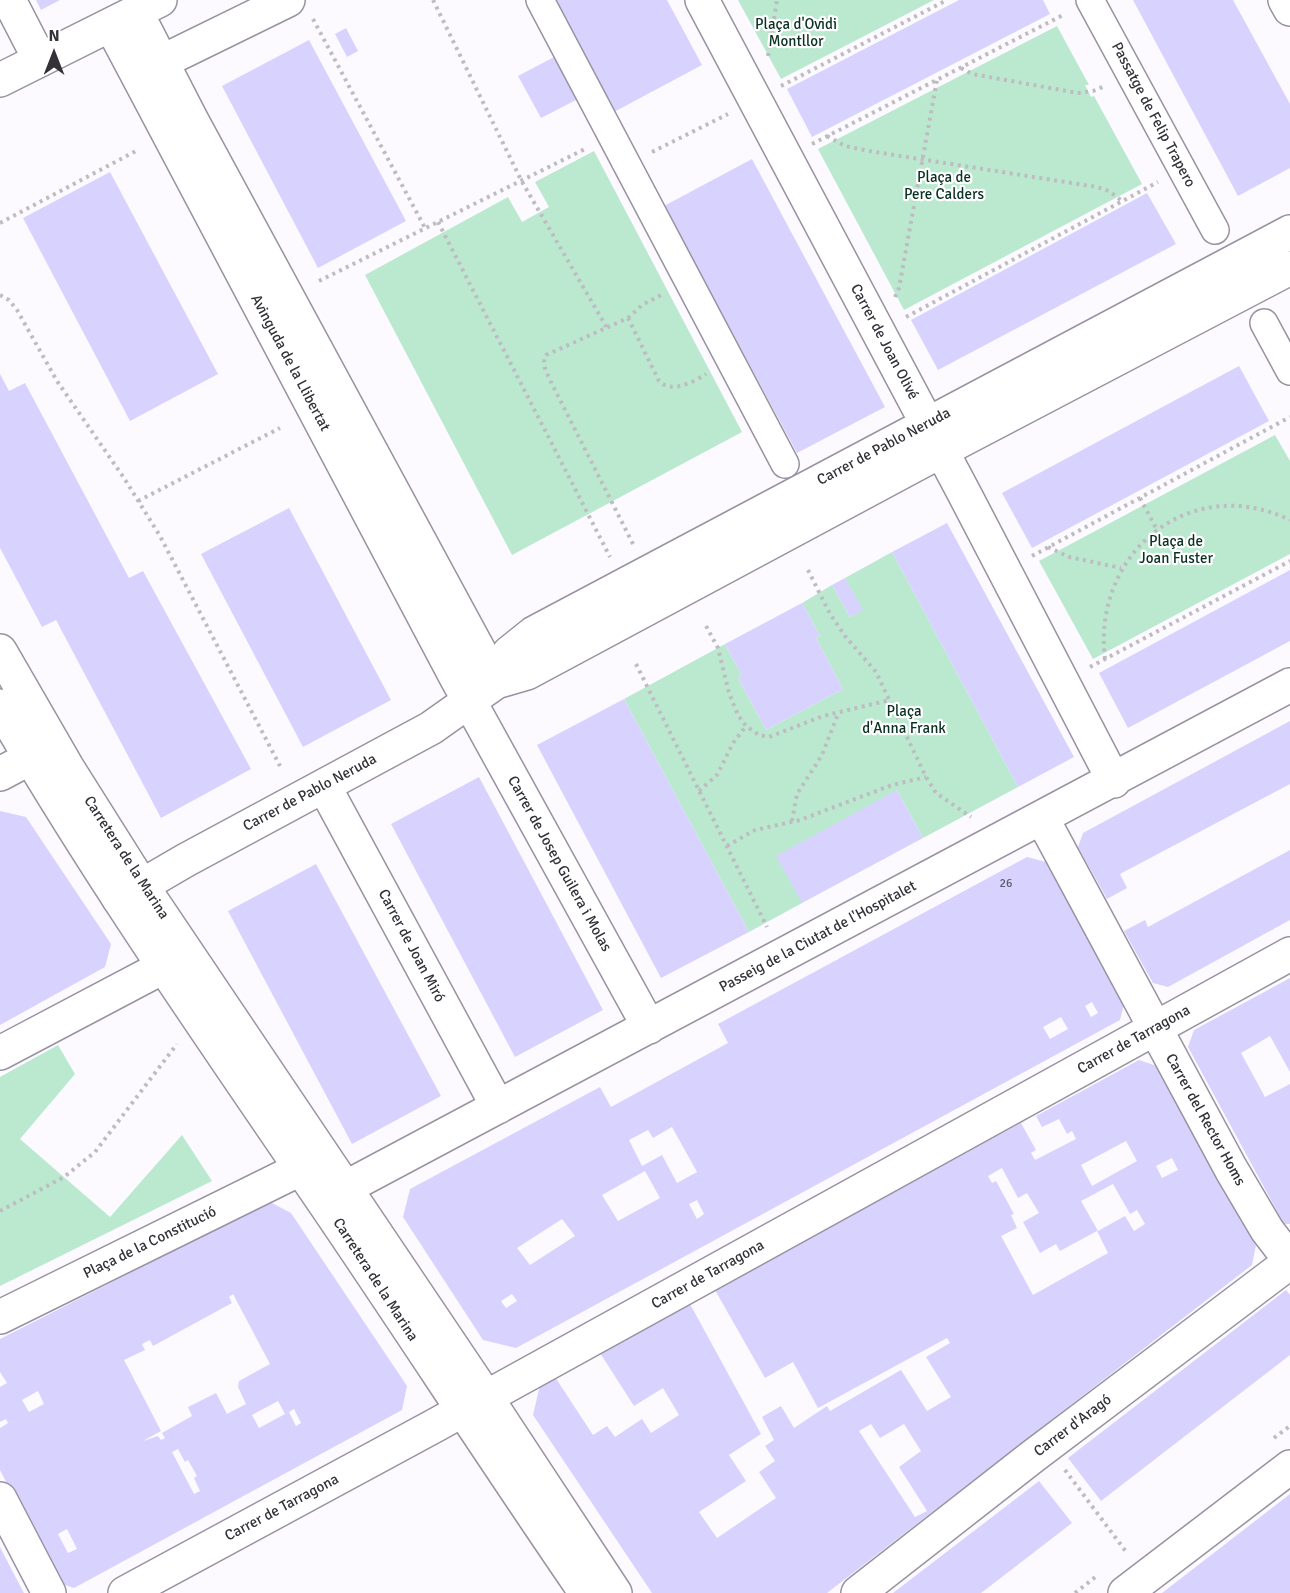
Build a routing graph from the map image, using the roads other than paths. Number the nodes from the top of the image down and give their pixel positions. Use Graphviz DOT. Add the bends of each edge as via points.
graph roads {
  1 [pos="9,0"];
  2 [pos="540,0"];
  3 [pos="702,0"];
  4 [pos="1091,0"];
  5 [pos="1285,0"];
  6 [pos="1290,9"];
  7 [pos="301,10"];
  8 [pos="135,12"];
  9 [pos="40,60"];
  10 [pos="149,68"];
  11 [pos="0,80"];
  12 [pos="1215,230"];
  13 [pos="1290,232"];
  14 [pos="1290,268"];
  15 [pos="1264,323"];
  16 [pos="1290,371"];
  17 [pos="934,438"];
  18 [pos="785,464"];
  19 [pos="0,651"];
  20 [pos="496,682"];
  21 [pos="1290,686"];
  22 [pos="469,701"];
  23 [pos="0,706"];
  24 [pos="45,730"];
  25 [pos="30,758"];
  26 [pos="66,767"];
  27 [pos="0,774"];
  28 [pos="1114,780"];
  29 [pos="324,786"];
  30 [pos="1042,818"];
  31 [pos="131,892"];
  32 [pos="1290,954"];
  33 [pos="163,967"];
  34 [pos="206,979"];
  35 [pos="649,1026"];
  36 [pos="1155,1029"];
  37 [pos="0,1053"];
  38 [pos="498,1107"];
  39 [pos="300,1169"];
  40 [pos="345,1188"];
  41 [pos="1290,1261"];
  42 [pos="0,1317"];
  43 [pos="474,1404"];
  44 [pos="1290,1467"];
  45 [pos="0,1498"];
  46 [pos="49,1593"];
  47 [pos="125,1593"];
  48 [pos="586,1593"];
  49 [pos="615,1593"];
  50 [pos="858,1593"];
  51 [pos="1125,1593"];
  1 -- 9 [label="street"];
  2 -- 18 [label="street"];
  3 -- 17 [label="street, Carrer de Joan Olivé"];
  4 -- 12 [label="street, Passatge de Felip Trapero"];
  5 -- 6 [label="street"];
  7 -- 10 [label="street"];
  8 -- 9 [label="street"];
  8 -- 10 [label="street, Avinguda de la Llibertat"];
  9 -- 11 [label="street"];
  10 -- 20 [label="street, Avinguda de la Llibertat"];
  10 -- 22 [label="street, Avinguda de la Llibertat"];
  13 -- 17 [label="street, Carrer de Pablo Neruda"];
  14 -- 17 [label="street, Carrer de Pablo Neruda"];
  15 -- 16 [label="street"];
  17 -- 20 [label="street, Carrer de Pablo Neruda" via="534,669"];
  17 -- 28 [label="street, Carrer de Joan Olivé"];
  19 -- 24 [label="street, Carretera de la Marina"];
  20 -- 22 [label="street, Carrer de Pablo Neruda"];
  21 -- 28 [label="street, Passeig de la Ciutat de l'Hospitalet"];
  22 -- 29 [label="street, Carrer de Pablo Neruda" via="431,728"];
  22 -- 35 [label="street, Carrer de Josep Guilera i Molas"];
  23 -- 25 [label="street, Carretera de la Marina"];
  24 -- 25 [label="street"];
  24 -- 26 [label="street, Carretera de la Marina"];
  25 -- 26 [label="street" via="56,760"];
  25 -- 27 [label="street"];
  25 -- 31 [label="street, Carretera de la Marina"];
  26 -- 31 [label="street, Carretera de la Marina"];
  28 -- 30 [label="street, Passeig de la Ciutat de l'Hospitalet"];
  29 -- 31 [label="street, Carrer de Pablo Neruda"];
  29 -- 38 [label="street, Carrer de Joan Miró"];
  30 -- 35 [label="street, Passeig de la Ciutat de l'Hospitalet"];
  30 -- 36 [label="street, Carrer del Rector Homs"];
  31 -- 33 [label="street, Carretera de la Marina"];
  31 -- 34 [label="street, Carretera de la Marina"];
  32 -- 36 [label="street, Carrer de Tarragona"];
  33 -- 34 [label="street, Carretera de la Marina" via="186,966"];
  33 -- 37 [label="street"];
  33 -- 39 [label="street, Carretera de la Marina"];
  34 -- 40 [label="street, Carretera de la Marina"];
  35 -- 38 [label="street, Passeig de la Ciutat de l'Hospitalet"];
  36 -- 41 [label="street, Carrer del Rector Homs" via="1267,1230"];
  36 -- 43 [label="street, Carrer de Tarragona"];
  38 -- 40 [label="street, Passeig de la Ciutat de l'Hospitalet"];
  39 -- 42 [label="street, Plaça de la Constitució"];
  39 -- 43 [label="street, Carretera de la Marina"];
  40 -- 43 [label="street, Carretera de la Marina"];
  41 -- 50 [label="street, Carrer d'Aragó"];
  43 -- 47 [label="street, Carrer de Tarragona"];
  43 -- 48 [label="street, Carretera de la Marina"];
  43 -- 49 [label="street, Carretera de la Marina"];
  44 -- 51 [label="street"];
  45 -- 46 [label="street"];
}
